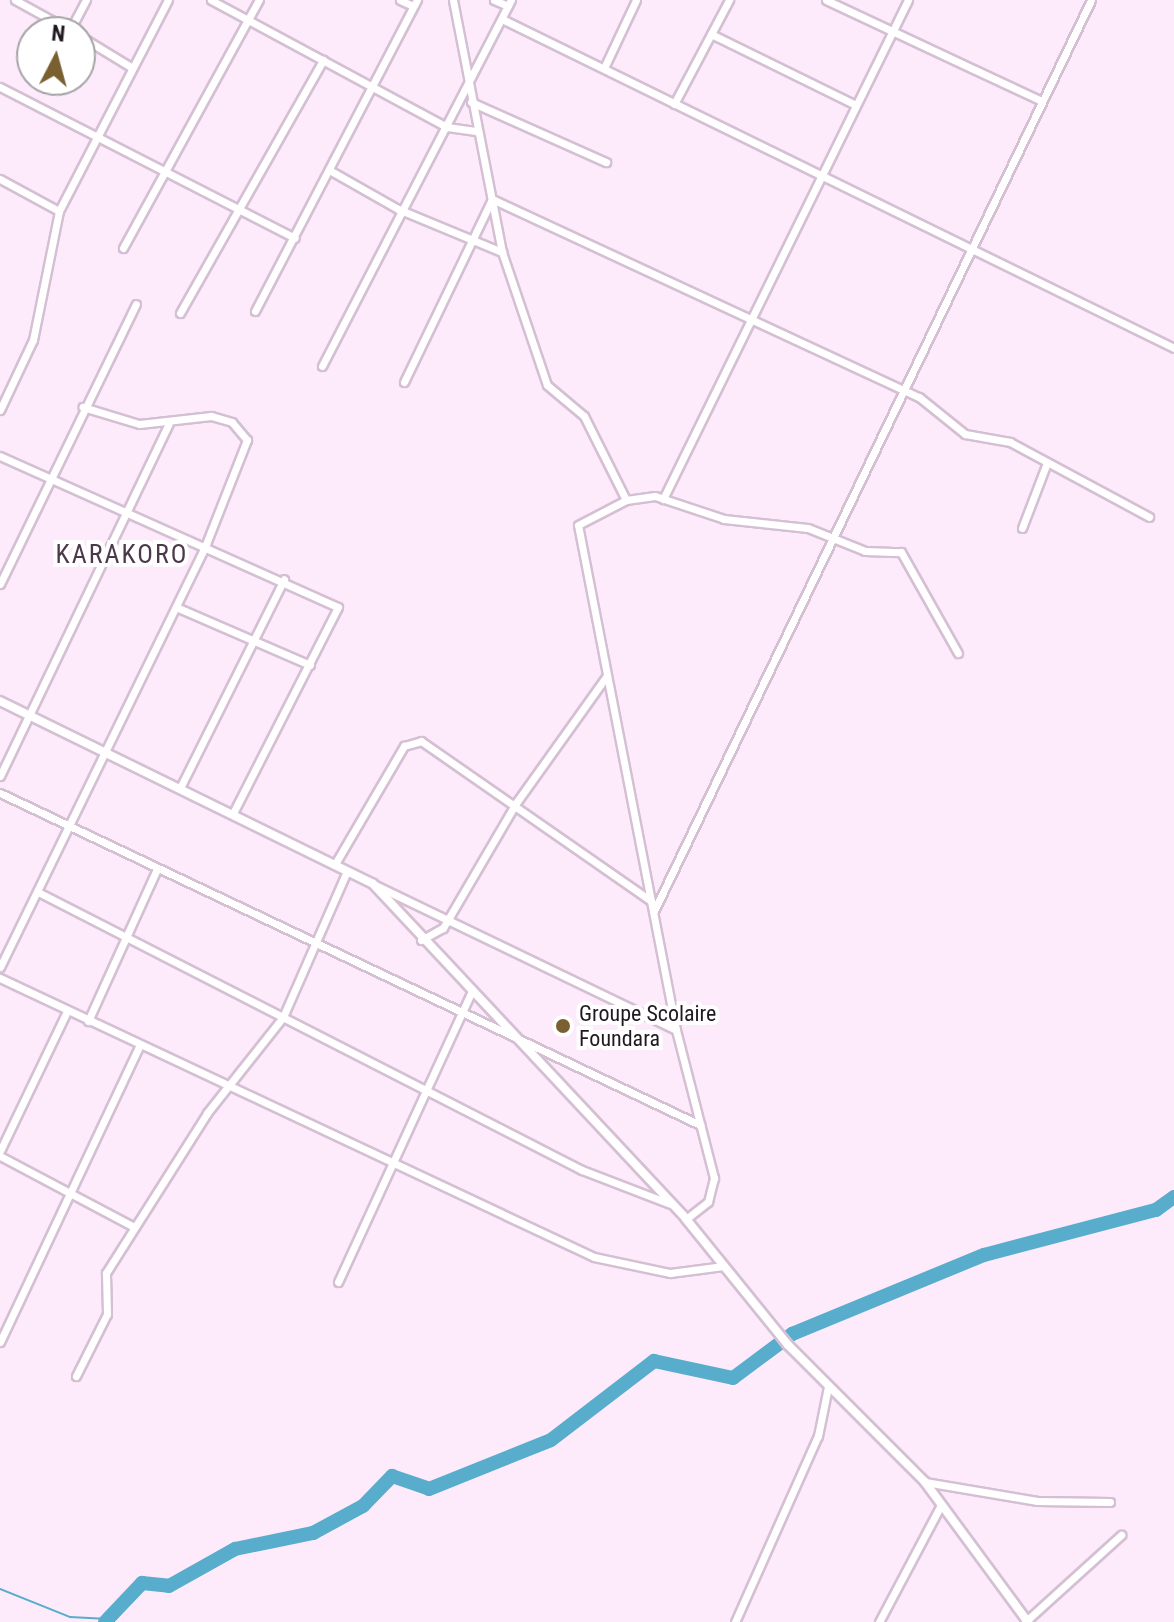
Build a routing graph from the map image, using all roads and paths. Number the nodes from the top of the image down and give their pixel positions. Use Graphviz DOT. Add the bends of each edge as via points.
graph roads {
  1 [pos="15,0"];
  2 [pos="168,0"];
  3 [pos="211,0"];
  4 [pos="259,0"];
  5 [pos="400,0"];
  6 [pos="453,0"];
  7 [pos="494,0"];
  8 [pos="636,0"];
  9 [pos="729,0"];
  10 [pos="826,0"];
  11 [pos="908,0"];
  12 [pos="1091,0"];
  13 [pos="415,3"];
  14 [pos="510,3"];
  15 [pos="44,16"];
  16 [pos="502,19"];
  17 [pos="250,20"];
  18 [pos="893,32"];
  19 [pos="711,34"];
  20 [pos="96,46"];
  21 [pos="323,60"];
  22 [pos="131,67"];
  23 [pos="604,68"];
  24 [pos="0,87"];
  25 [pos="468,87"];
  26 [pos="373,88"];
  27 [pos="1039,100"];
  28 [pos="471,102"];
  29 [pos="674,104"];
  30 [pos="856,105"];
  31 [pos="447,127"];
  32 [pos="476,131"];
  33 [pos="93,136"];
  34 [pos="606,162"];
  35 [pos="331,171"];
  36 [pos="823,173"];
  37 [pos="166,174"];
  38 [pos="0,179"];
  39 [pos="492,199"];
  40 [pos="398,209"];
  41 [pos="59,211"];
  42 [pos="239,211"];
  43 [pos="295,238"];
  44 [pos="475,242"];
  45 [pos="123,248"];
  46 [pos="502,252"];
  47 [pos="968,252"];
  48 [pos="136,304"];
  49 [pos="255,311"];
  50 [pos="180,313"];
  51 [pos="753,321"];
  52 [pos="1174,348"];
  53 [pos="322,366"];
  54 [pos="404,382"];
  55 [pos="898,390"];
  56 [pos="83,407"];
  57 [pos="0,410"];
  58 [pos="169,424"];
  59 [pos="0,456"];
  60 [pos="1046,465"];
  61 [pos="51,476"];
  62 [pos="663,499"];
  63 [pos="626,500"];
  64 [pos="130,510"];
  65 [pos="1149,517"];
  66 [pos="1022,528"];
  67 [pos="832,535"];
  68 [pos="206,544"];
  69 [pos="284,579"];
  70 [pos="0,584"];
  71 [pos="176,607"];
  72 [pos="253,643"];
  73 [pos="958,653"];
  74 [pos="310,665"];
  75 [pos="606,677"];
  76 [pos="0,701"];
  77 [pos="30,714"];
  78 [pos="107,753"];
  79 [pos="0,776"];
  80 [pos="181,786"];
  81 [pos="0,793"];
  82 [pos="516,803"];
  83 [pos="233,813"];
  84 [pos="70,827"];
  85 [pos="335,864"];
  86 [pos="157,869"];
  87 [pos="347,871"];
  88 [pos="373,884"];
  89 [pos="38,892"];
  90 [pos="651,901"];
  91 [pos="653,913"];
  92 [pos="449,917"];
  93 [pos="125,939"];
  94 [pos="421,940"];
  95 [pos="318,946"];
  96 [pos="0,967"];
  97 [pos="0,978"];
  98 [pos="472,990"];
  99 [pos="67,1011"];
  100 [pos="461,1015"];
  101 [pos="283,1017"];
  102 [pos="88,1021"];
  103 [pos="676,1030"];
  104 [pos="140,1045"];
  105 [pos="529,1048"];
  106 [pos="232,1083"];
  107 [pos="429,1090"];
  108 [pos="700,1125"];
  109 [pos="0,1153"];
  110 [pos="396,1163"];
  111 [pos="70,1193"];
  112 [pos="673,1205"];
  113 [pos="686,1219"];
  114 [pos="134,1227"];
  115 [pos="724,1266"];
  116 [pos="338,1282"];
  117 [pos="0,1342"];
  118 [pos="76,1376"];
  119 [pos="828,1387"];
  120 [pos="925,1482"];
  121 [pos="1110,1502"];
  122 [pos="941,1505"];
  123 [pos="1121,1535"];
  124 [pos="1027,1621"];
  125 [pos="735,1622"];
  126 [pos="879,1622"];
  1 -- 15 [label="street"];
  2 -- 22 [label="street"];
  3 -- 17 [label="street"];
  4 -- 17 [label="street"];
  5 -- 13 [label="street"];
  6 -- 25 [label="street"];
  7 -- 14 [label="street"];
  8 -- 23 [label="street"];
  9 -- 19 [label="street"];
  10 -- 18 [label="street"];
  11 -- 18 [label="street"];
  12 -- 27 [label="street"];
  13 -- 26 [label="street"];
  14 -- 16 [label="street"];
  16 -- 23 [label="street"];
  16 -- 25 [label="street"];
  17 -- 21 [label="street"];
  17 -- 37 [label="street"];
  18 -- 27 [label="street"];
  18 -- 30 [label="street"];
  19 -- 29 [label="street"];
  19 -- 30 [label="street"];
  20 -- 22 [label="street"];
  21 -- 26 [label="street"];
  21 -- 42 [label="street"];
  22 -- 33 [label="street"];
  23 -- 29 [label="street"];
  24 -- 33 [label="street"];
  25 -- 28 [label="street"];
  25 -- 31 [label="street"];
  26 -- 31 [label="street"];
  26 -- 35 [label="street"];
  27 -- 47 [label="street"];
  28 -- 32 [label="street"];
  28 -- 34 [label="street"];
  29 -- 36 [label="street"];
  30 -- 36 [label="street"];
  31 -- 32 [label="street"];
  31 -- 40 [label="street"];
  32 -- 39 [label="street"];
  33 -- 37 [label="street"];
  33 -- 41 [label="street"];
  35 -- 40 [label="street"];
  35 -- 43 [label="street"];
  36 -- 47 [label="street"];
  36 -- 51 [label="street"];
  37 -- 42 [label="street"];
  37 -- 45 [label="street"];
  38 -- 41 [label="street"];
  39 -- 44 [label="street"];
  39 -- 46 [label="street"];
  39 -- 51 [label="street"];
  40 -- 44 [label="street"];
  40 -- 53 [label="street"];
  41 -- 57 [label="street" via="33,340"];
  42 -- 43 [label="street"];
  42 -- 50 [label="street"];
  43 -- 49 [label="street"];
  44 -- 46 [label="street"];
  44 -- 54 [label="street"];
  46 -- 63 [label="street" via="547,385 584,416"];
  47 -- 52 [label="street"];
  47 -- 55 [label="street"];
  48 -- 56 [label="street"];
  51 -- 55 [label="street"];
  51 -- 62 [label="street"];
  55 -- 60 [label="street" via="965,434 1010,442"];
  55 -- 67 [label="street"];
  56 -- 58 [label="street" via="124,422"];
  56 -- 61 [label="street"];
  58 -- 64 [label="street"];
  58 -- 68 [label="street" via="211,416 232,422 247,440"];
  59 -- 61 [label="street"];
  60 -- 65 [label="street"];
  60 -- 66 [label="street"];
  61 -- 64 [label="street"];
  61 -- 70 [label="street"];
  62 -- 63 [label="street"];
  62 -- 67 [label="street" via="724,519"];
  63 -- 75 [label="street" via="623,508 583,518 575,536"];
  64 -- 68 [label="street"];
  64 -- 77 [label="street"];
  67 -- 73 [label="street" via="865,551 901,552"];
  67 -- 91 [label="street"];
  68 -- 69 [label="street"];
  68 -- 71 [label="street"];
  69 -- 72 [label="street"];
  69 -- 74 [label="street" via="338,607"];
  71 -- 72 [label="street"];
  71 -- 78 [label="street"];
  72 -- 74 [label="street"];
  72 -- 80 [label="street"];
  74 -- 83 [label="street"];
  75 -- 82 [label="street"];
  75 -- 90 [label="street"];
  76 -- 77 [label="street"];
  77 -- 78 [label="street"];
  77 -- 79 [label="street"];
  78 -- 80 [label="street"];
  78 -- 84 [label="street"];
  80 -- 83 [label="street"];
  81 -- 84 [label="street"];
  82 -- 85 [label="street" via="412,740"];
  82 -- 90 [label="street"];
  82 -- 92 [label="street"];
  83 -- 85 [label="street"];
  84 -- 86 [label="street"];
  84 -- 89 [label="street"];
  85 -- 87 [label="street"];
  86 -- 93 [label="street"];
  86 -- 95 [label="street"];
  87 -- 88 [label="street"];
  87 -- 95 [label="street"];
  88 -- 92 [label="street"];
  88 -- 94 [label="street"];
  89 -- 93 [label="street"];
  89 -- 96 [label="street"];
  90 -- 91 [label="street"];
  91 -- 103 [label="street"];
  92 -- 94 [label="street"];
  92 -- 103 [label="street"];
  93 -- 101 [label="street"];
  93 -- 102 [label="street"];
  94 -- 98 [label="street"];
  95 -- 100 [label="street"];
  95 -- 101 [label="street"];
  97 -- 99 [label="street"];
  98 -- 100 [label="street"];
  98 -- 105 [label="street"];
  99 -- 102 [label="street"];
  99 -- 109 [label="street"];
  100 -- 105 [label="street"];
  100 -- 107 [label="street"];
  101 -- 106 [label="street"];
  101 -- 107 [label="street"];
  102 -- 104 [label="street"];
  103 -- 108 [label="street"];
  104 -- 106 [label="street"];
  104 -- 111 [label="street"];
  105 -- 108 [label="street"];
  105 -- 112 [label="street"];
  106 -- 110 [label="street"];
  106 -- 114 [label="street"];
  107 -- 110 [label="street"];
  107 -- 112 [label="street" via="582,1170"];
  108 -- 113 [label="street" via="713,1191"];
  109 -- 111 [label="street"];
  110 -- 115 [label="street" via="594,1257 670,1273"];
  110 -- 116 [label="street"];
  111 -- 114 [label="street"];
  111 -- 117 [label="street"];
  112 -- 113 [label="street"];
  113 -- 115 [label="street"];
  114 -- 118 [label="street" via="106,1273 107,1314"];
  115 -- 119 [label="street"];
  119 -- 120 [label="street"];
  119 -- 125 [label="street" via="818,1436"];
  120 -- 121 [label="street" via="1053,1503"];
  120 -- 122 [label="street"];
  122 -- 124 [label="street"];
  122 -- 126 [label="street"];
  123 -- 124 [label="street"];
}
